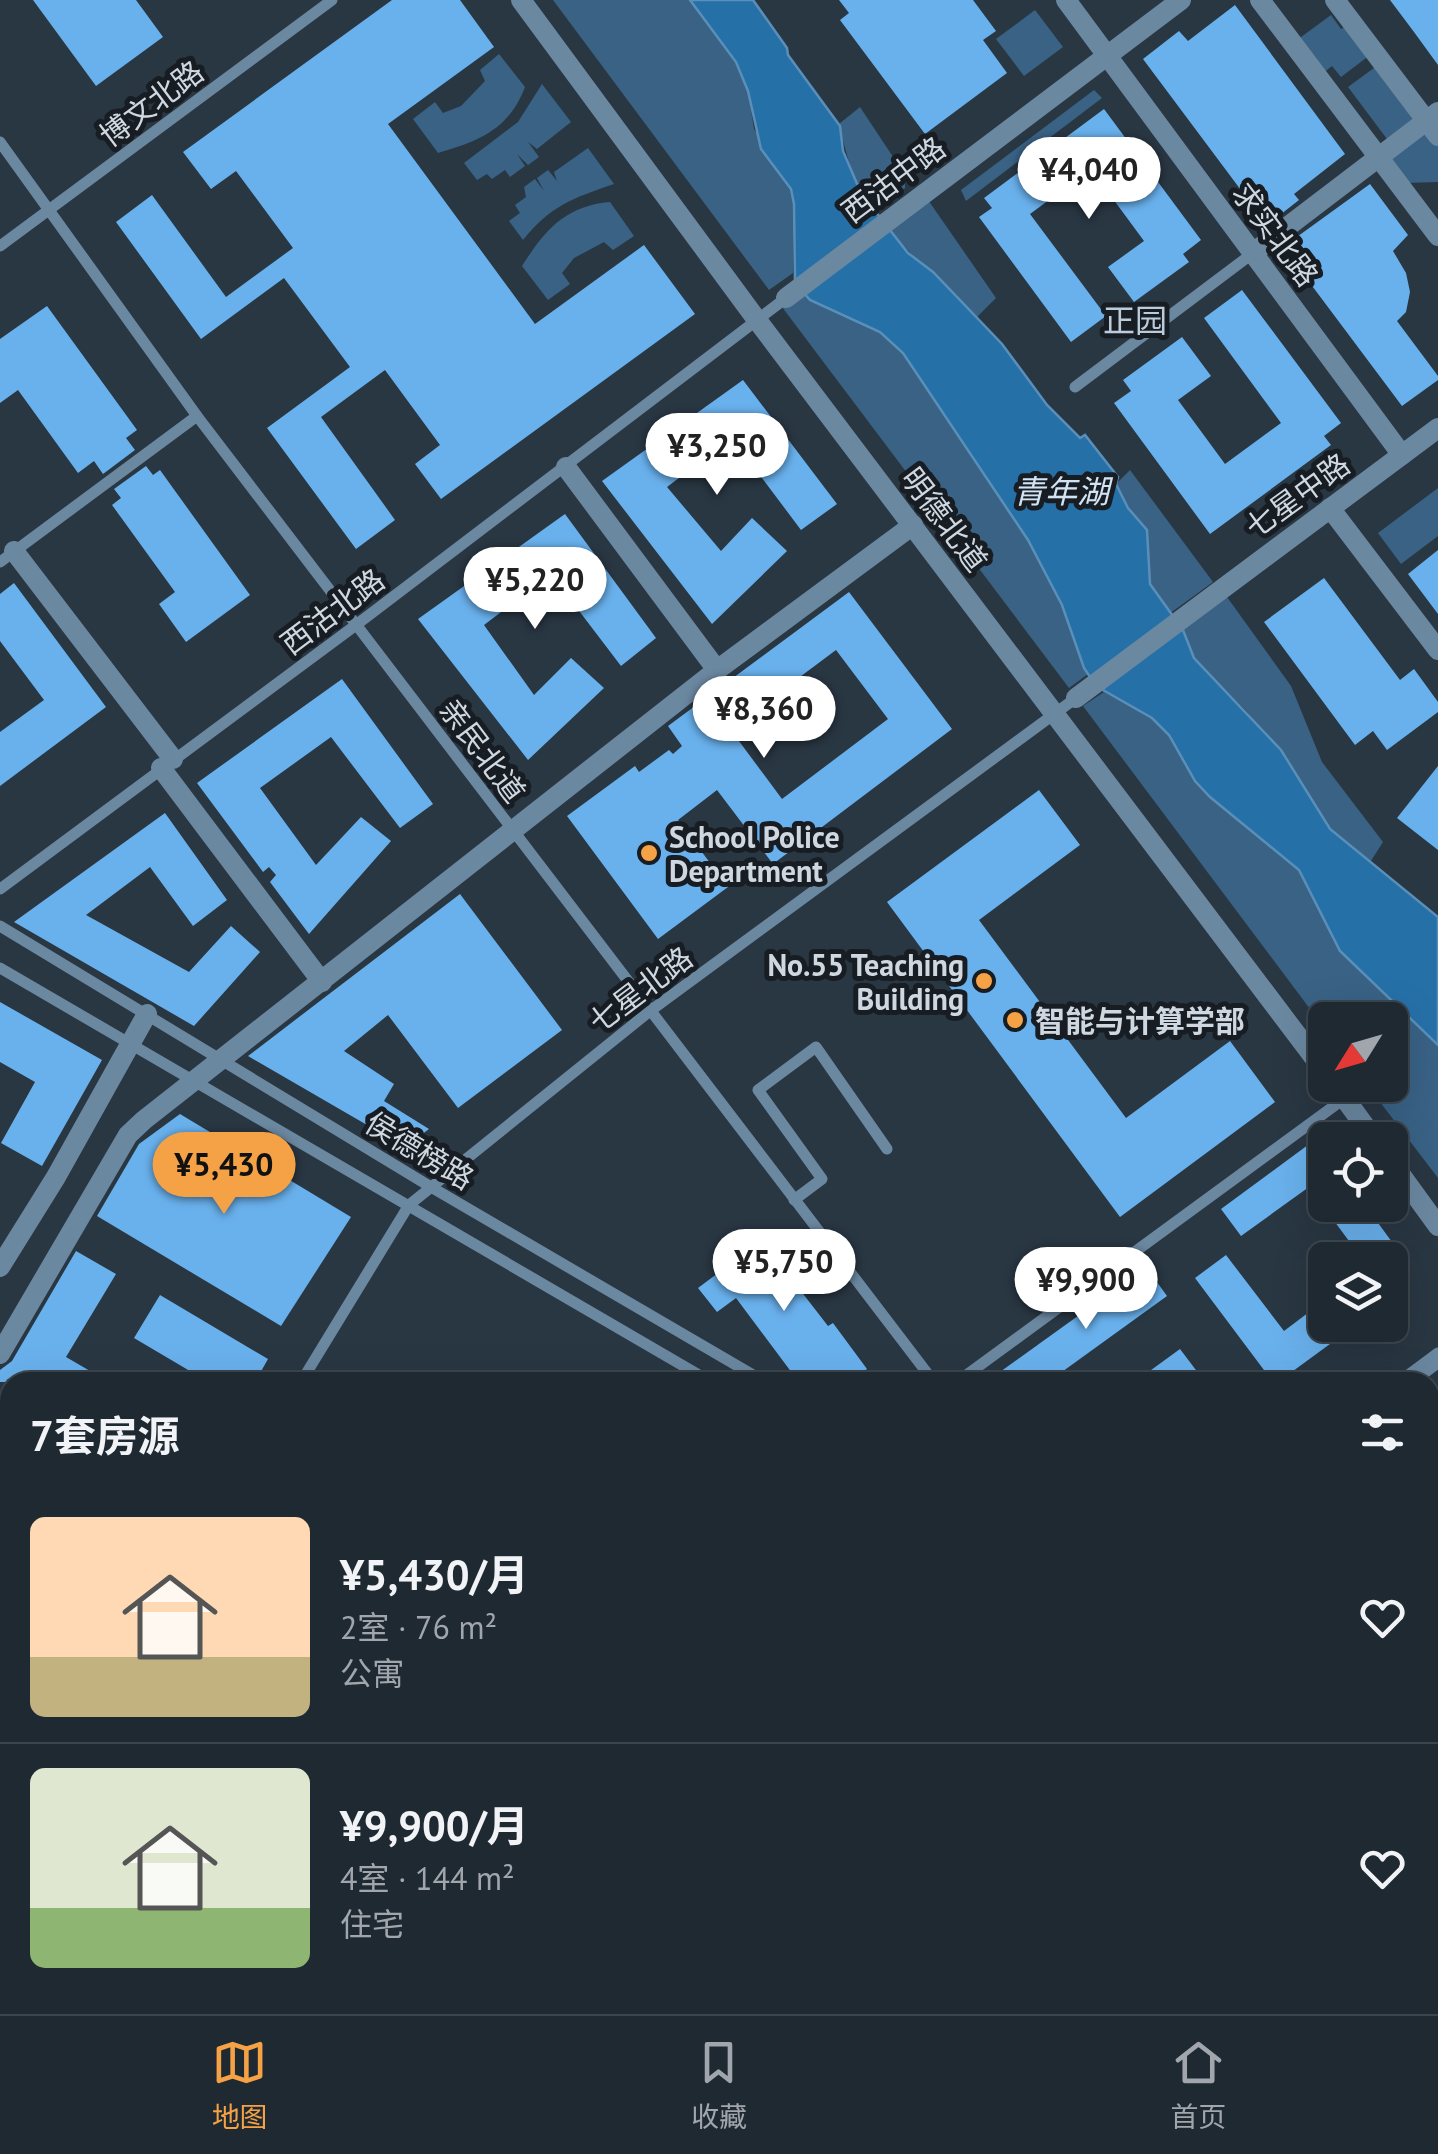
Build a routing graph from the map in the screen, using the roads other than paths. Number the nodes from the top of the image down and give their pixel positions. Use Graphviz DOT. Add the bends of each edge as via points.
graph roads {
  1 [pos="332,0"];
  2 [pos="521,0"];
  3 [pos="1066,0"];
  4 [pos="1181,0"];
  5 [pos="1260,0"];
  6 [pos="1335,0"];
  7 [pos="1107,56"];
  8 [pos="1434,123"];
  9 [pos="0,142"];
  10 [pos="1379,158"];
  11 [pos="50,209"];
  12 [pos="1438,236"];
  13 [pos="0,246"];
  14 [pos="1253,254"];
  15 [pos="786,298"];
  16 [pos="757,320"];
  17 [pos="1076,387"];
  18 [pos="196,416"];
  19 [pos="1438,428"];
  20 [pos="1402,454"];
  21 [pos="566,467"];
  22 [pos="1330,508"];
  23 [pos="913,525"];
  24 [pos="7,556"];
  25 [pos="356,625"];
  26 [pos="1438,650"];
  27 [pos="717,670"];
  28 [pos="1076,698"];
  29 [pos="1055,714"];
  30 [pos="167,763"];
  31 [pos="512,830"];
  32 [pos="0,889"];
  33 [pos="0,926"];
  34 [pos="0,968"];
  35 [pos="322,982"];
  36 [pos="650,1011"];
  37 [pos="146,1014"];
  38 [pos="130,1043"];
  39 [pos="1308,1049"];
  40 [pos="221,1059"];
  41 [pos="197,1081"];
  42 [pos="1327,1102"];
  43 [pos="886,1148"];
  44 [pos="1408,1185"];
  45 [pos="431,1187"];
  46 [pos="794,1200"];
  47 [pos="408,1205"];
  48 [pos="1438,1226"];
  49 [pos="0,1267"];
  50 [pos="1438,1353"];
  51 [pos="0,1354"];
  52 [pos="307,1372"];
  53 [pos="694,1372"];
  54 [pos="748,1372"];
  55 [pos="926,1372"];
  56 [pos="971,1372"];
  57 [pos="1412,1372"];
  1 -- 11 [label="lane, 博文北路"];
  2 -- 16 [label="street, 明德北道"];
  3 -- 7 [label="street, 求实北路"];
  4 -- 7 [label="street, 西沽中路"];
  5 -- 10 [label="street"];
  6 -- 8 [label="street"];
  7 -- 14 [label="street, 求实北路"];
  7 -- 15 [label="street, 西沽中路"];
  8 -- 10 [label="street"];
  9 -- 11 [label="lane, 亲民北道"];
  10 -- 12 [label="street"];
  10 -- 14 [label="street"];
  11 -- 13 [label="lane, 博文北路"];
  11 -- 18 [label="lane, 亲民北道"];
  14 -- 17 [label="lane"];
  14 -- 20 [label="street, 求实北路"];
  15 -- 16 [label="lane, 西沽北路"];
  16 -- 21 [label="lane, 西沽北路"];
  16 -- 23 [label="street, 明德北道"];
  18 -- 24 [label="lane"];
  18 -- 25 [label="lane, 亲民北道"];
  19 -- 20 [label="street, 七星中路"];
  20 -- 22 [label="street, 七星中路"];
  21 -- 25 [label="lane, 西沽北路"];
  21 -- 27 [label="street"];
  22 -- 26 [label="street"];
  22 -- 28 [label="street, 七星中路"];
  23 -- 27 [label="street"];
  23 -- 29 [label="street, 明德北道"];
  24 -- 30 [label="street"];
  25 -- 30 [label="lane, 西沽北路"];
  25 -- 31 [label="lane, 亲民北道"];
  27 -- 31 [label="street"];
  28 -- 29 [label="lane, 七星北路"];
  29 -- 36 [label="lane, 七星北路"];
  29 -- 39 [label="street, 明德北道"];
  30 -- 32 [label="lane, 西沽北路"];
  30 -- 35 [label="street"];
  31 -- 35 [label="street"];
  31 -- 36 [label="lane, 亲民北道"];
  33 -- 37 [label="lane, 侯德榜路"];
  34 -- 38 [label="lane, 侯德榜路"];
  35 -- 40 [label="street"];
  36 -- 45 [label="lane, 七星北路"];
  36 -- 46 [label="lane, 亲民北道"];
  37 -- 38 [label="street"];
  37 -- 40 [label="lane, 侯德榜路"];
  38 -- 41 [label="lane, 侯德榜路"];
  38 -- 49 [label="street"];
  40 -- 41 [label="street"];
  40 -- 45 [label="lane, 侯德榜路"];
  41 -- 47 [label="lane, 侯德榜路"];
  41 -- 51 [label="street" via="128,1135"];
  42 -- 56 [label="lane"];
  43 -- 46 [label="lane" via="816,1047 758,1090 822,1179"];
  44 -- 48 [label="street"];
  45 -- 47 [label="lane, 七星北路"];
  45 -- 54 [label="lane, 侯德榜路"];
  46 -- 55 [label="lane, 亲民北道"];
  47 -- 52 [label="lane, 七星北路"];
  47 -- 53 [label="lane, 侯德榜路"];
  50 -- 57 [label="lane"];
}
